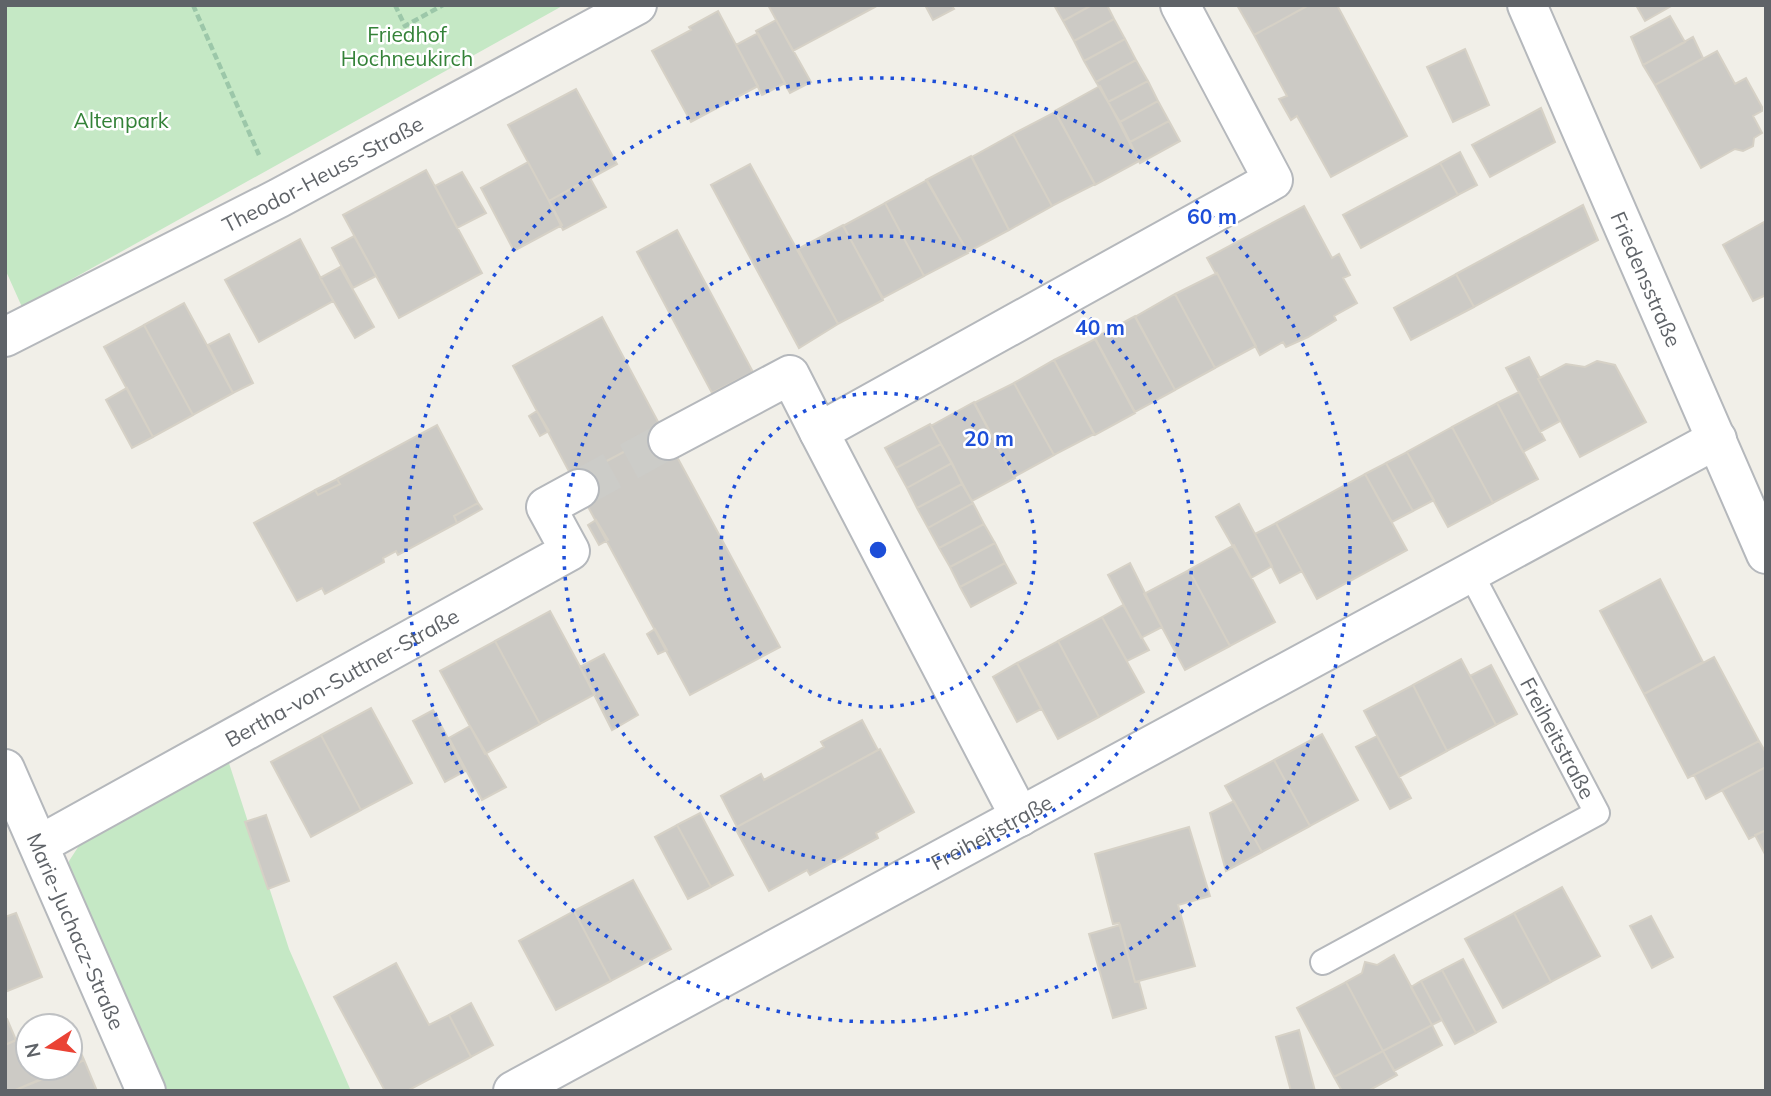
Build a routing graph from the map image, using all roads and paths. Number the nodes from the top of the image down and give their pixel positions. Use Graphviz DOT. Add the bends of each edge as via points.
graph roads {
  1 [pos="193,5"];
  2 [pos="395,5"];
  3 [pos="443,5"];
  4 [pos="637,5"];
  5 [pos="1180,5"];
  6 [pos="1527,5"];
  7 [pos="278,198"];
  8 [pos="5,337"];
  9 [pos="819,432"];
  10 [pos="1717,439"];
  11 [pos="668,440"];
  12 [pos="579,489"];
  13 [pos="1766,554"];
  14 [pos="1470,572"];
  15 [pos="5,769"];
  16 [pos="1020,817"];
  17 [pos="40,845"];
  18 [pos="1323,962"];
  19 [pos="146,1091"];
  20 [pos="513,1091"];
  1 -- 7 [label="path"];
  2 -- 3 [label="path" via="405,26"];
  4 -- 7 [label="street, Theodor-Heuss-Straße"];
  5 -- 9 [label="street" via="1273,180"];
  6 -- 10 [label="street, Friedensstraße"];
  7 -- 8 [label="street, Theodor-Heuss-Straße"];
  9 -- 11 [label="street" via="790,374"];
  9 -- 16 [label="street"];
  10 -- 13 [label="street, Friedensstraße"];
  10 -- 14 [label="street, Freiheitstraße"];
  12 -- 17 [label="street, Bertha-von-Suttner-Straße" via="546,507 570,551"];
  14 -- 16 [label="street, Freiheitstraße"];
  14 -- 18 [label="lane, Freiheitstraße" via="1597,813"];
  15 -- 17 [label="street, Marie-Juchacz-Straße"];
  16 -- 20 [label="street, Freiheitstraße"];
  17 -- 19 [label="street, Marie-Juchacz-Straße"];
}
